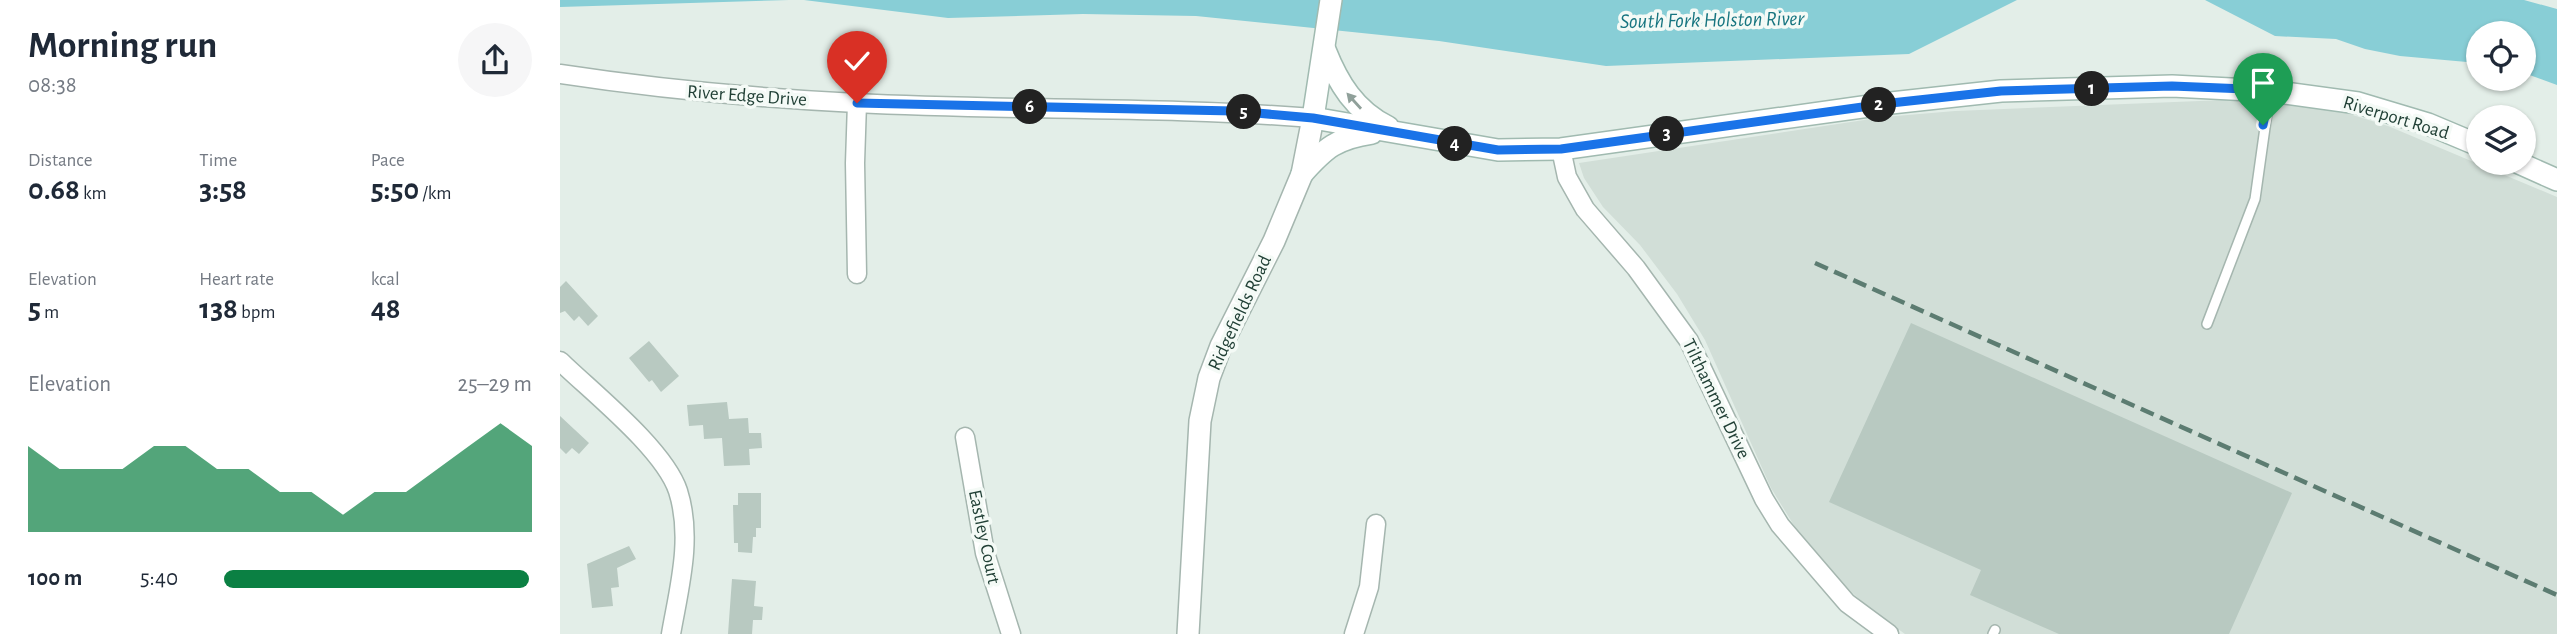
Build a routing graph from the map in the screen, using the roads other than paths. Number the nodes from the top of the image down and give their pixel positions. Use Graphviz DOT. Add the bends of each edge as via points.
graph roads {
  1 [pos="1331,0"];
  2 [pos="1325,50"];
  3 [pos="560,74"];
  4 [pos="2270,90"];
  5 [pos="857,103"];
  6 [pos="1313,118"];
  7 [pos="1402,134"];
  8 [pos="2466,140"];
  9 [pos="1561,149"];
  10 [pos="2536,171"];
  11 [pos="1302,174"];
  12 [pos="2557,180"];
  13 [pos="857,274"];
  14 [pos="2207,324"];
  15 [pos="560,361"];
  16 [pos="965,437"];
  17 [pos="1376,524"];
  18 [pos="671,634"];
  19 [pos="1011,634"];
  20 [pos="1188,634"];
  21 [pos="1354,634"];
  22 [pos="1889,634"];
  1 -- 2 [label="main road, Ridgefields Road"];
  2 -- 6 [label="main road, Ridgefields Road"];
  7 -- 2 [label="main road, one-way" via="1363,112 1347,94"];
  3 -- 5 [label="street, River Edge Drive" via="671,90"];
  4 -- 8 [label="main road, Riverport Road" via="2358,103"];
  4 -- 9 [label="main road, Riverport Road" via="2172,86 2001,91"];
  4 -- 14 [label="lane" via="2255,199"];
  5 -- 6 [label="street, River Edge Drive" via="1234,111"];
  5 -- 13 [label="street"];
  6 -- 7 [label="main road, Riverport Road"];
  6 -- 11 [label="main road, Ridgefields Road"];
  7 -- 9 [label="main road, Riverport Road" via="1498,150"];
  7 -- 11 [label="main road" via="1349,136 1321,153"];
  9 -- 22 [label="street, Tilthammer Drive" via="1567,177 1585,209 1636,268 1689,341 1780,525 1847,603"];
  10 -- 12 [label="main road"];
  11 -- 20 [label="main road, Ridgefields Road" via="1209,378 1200,432"];
  15 -- 18 [label="street" via="633,430 677,489 684,544"];
  16 -- 19 [label="street, Eastley Court" via="985,553"];
  17 -- 21 [label="street" via="1369,587"];
}
